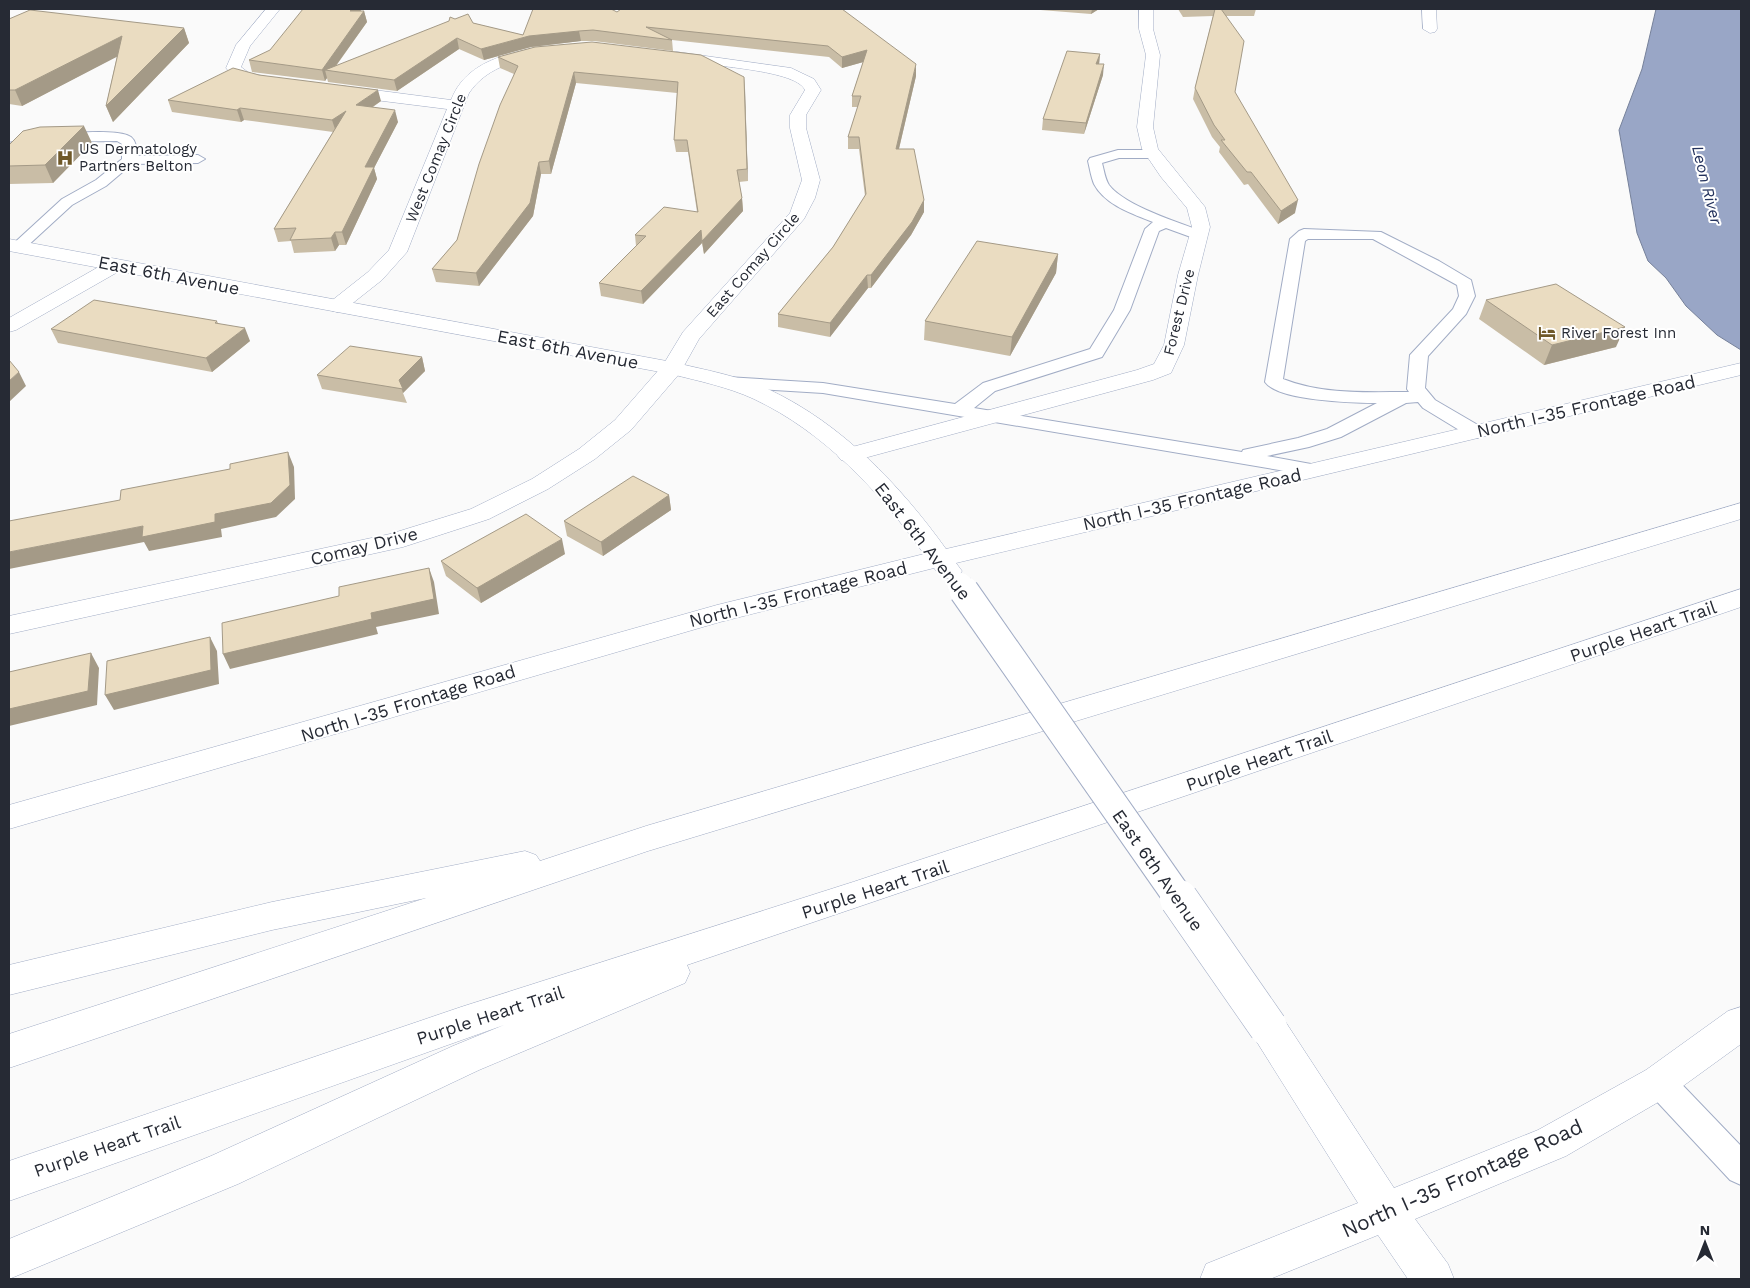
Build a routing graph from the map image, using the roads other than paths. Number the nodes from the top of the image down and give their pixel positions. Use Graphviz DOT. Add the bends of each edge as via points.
graph roads {
  1 [pos="273,9"];
  2 [pos="1146,9"];
  3 [pos="1429,9"];
  4 [pos="1430,29"];
  5 [pos="555,49"];
  6 [pos="661,55"];
  7 [pos="281,83"];
  8 [pos="326,89"];
  9 [pos="456,105"];
  10 [pos="9,148"];
  11 [pos="1153,154"];
  12 [pos="198,158"];
  13 [pos="129,160"];
  14 [pos="1165,222"];
  15 [pos="1199,235"];
  16 [pos="13,246"];
  17 [pos="116,265"];
  18 [pos="337,306"];
  19 [pos="9,326"];
  20 [pos="672,368"];
  21 [pos="1741,369"];
  22 [pos="727,382"];
  23 [pos="1402,397"];
  24 [pos="1424,397"];
  25 [pos="959,410"];
  26 [pos="994,416"];
  27 [pos="1476,432"];
  28 [pos="849,455"];
  29 [pos="1236,456"];
  30 [pos="1315,470"];
  31 [pos="1741,511"];
  32 [pos="941,558"];
  33 [pos="1741,598"];
  34 [pos="9,625"];
  35 [pos="9,817"];
  36 [pos="646,839"];
  37 [pos="853,896"];
  38 [pos="9,980"];
  39 [pos="1741,1023"];
  40 [pos="9,1051"];
  41 [pos="1659,1082"];
  42 [pos="1741,1168"];
  43 [pos="9,1181"];
  44 [pos="1386,1212"];
  45 [pos="9,1259"];
  46 [pos="1221,1279"];
  47 [pos="1433,1279"];
  1 -- 7 [label="main road" via="239,52 233,68 244,76"];
  2 -- 11 [label="main road, Forest Drive" via="1146,29 1153,55 1145,126"];
  3 -- 4 [label="main road"];
  5 -- 9 [label="main road, West Comay Circle" via="509,59 479,71 469,80"];
  6 -- 20 [label="main road, East Comay Circle" via="776,69 797,74 809,82 813,90 798,115 798,128 811,180 798,215 690,336"];
  8 -- 9 [label="main road"];
  9 -- 18 [label="main road, West Comay Circle" via="398,252 375,276"];
  10 -- 13 [label="lane" via="38,139 118,137 129,144"];
  11 -- 14 [label="lane" via="1118,154 1095,161 1103,187 1116,199"];
  11 -- 15 [label="main road, Forest Drive" via="1196,207 1201,227"];
  12 -- 13 [label="lane"];
  13 -- 16 [label="lane" via="101,183 67,202"];
  14 -- 15 [label="lane"];
  14 -- 25 [label="lane" via="1152,229 1122,310 1096,353 989,387"];
  15 -- 26 [label="main road, Forest Drive" via="1174,345 1163,368"];
  16 -- 17 [label="main road, East 6th Avenue"];
  17 -- 18 [label="main road, East 6th Avenue"];
  17 -- 19 [label="main road"];
  18 -- 20 [label="main road, East 6th Avenue"];
  20 -- 22 [label="main road, East 6th Avenue"];
  20 -- 34 [label="main road, Comay Drive" via="623,424 587,454 540,484 480,514 394,541"];
  21 -- 27 [label="main road, North I-35 Frontage Road"];
  22 -- 25 [label="lane" via="824,388"];
  22 -- 28 [label="main road, East 6th Avenue" via="763,395 828,435"];
  23 -- 24 [label="lane"];
  23 -- 24 [label="lane" via="1319,395 1289,389 1274,382 1298,239 1304,234 1376,236 1465,283 1467,296 1460,310 1419,355 1416,389"];
  23 -- 29 [label="lane" via="1334,433"];
  24 -- 27 [label="lane" via="1429,404"];
  25 -- 26 [label="lane"];
  26 -- 28 [label="main road, Forest Drive"];
  26 -- 29 [label="lane"];
  27 -- 30 [label="main road, North I-35 Frontage Road"];
  28 -- 32 [label="main road, East 6th Avenue" via="886,490"];
  29 -- 30 [label="lane"];
  30 -- 32 [label="main road, North I-35 Frontage Road"];
  31 -- 36 [label="main road"];
  32 -- 35 [label="main road, North I-35 Frontage Road" via="717,614"];
  32 -- 44 [label="main road, East 6th Avenue, bridge" via="1268,1027"];
  33 -- 37 [label="main road, Purple Heart Trail"];
  36 -- 38 [label="main road" via="272,916"];
  36 -- 40 [label="main road"];
  37 -- 43 [label="main road, Purple Heart Trail" via="461,1023"];
  37 -- 45 [label="main road" via="466,1058 224,1170"];
  39 -- 41 [label="main road, North I-35 Frontage Road"];
  41 -- 42 [label="lane"];
  41 -- 44 [label="main road, North I-35 Frontage Road" via="1552,1143"];
  44 -- 46 [label="main road, North I-35 Frontage Road"];
  44 -- 47 [label="main road, East 6th Avenue"];
}
